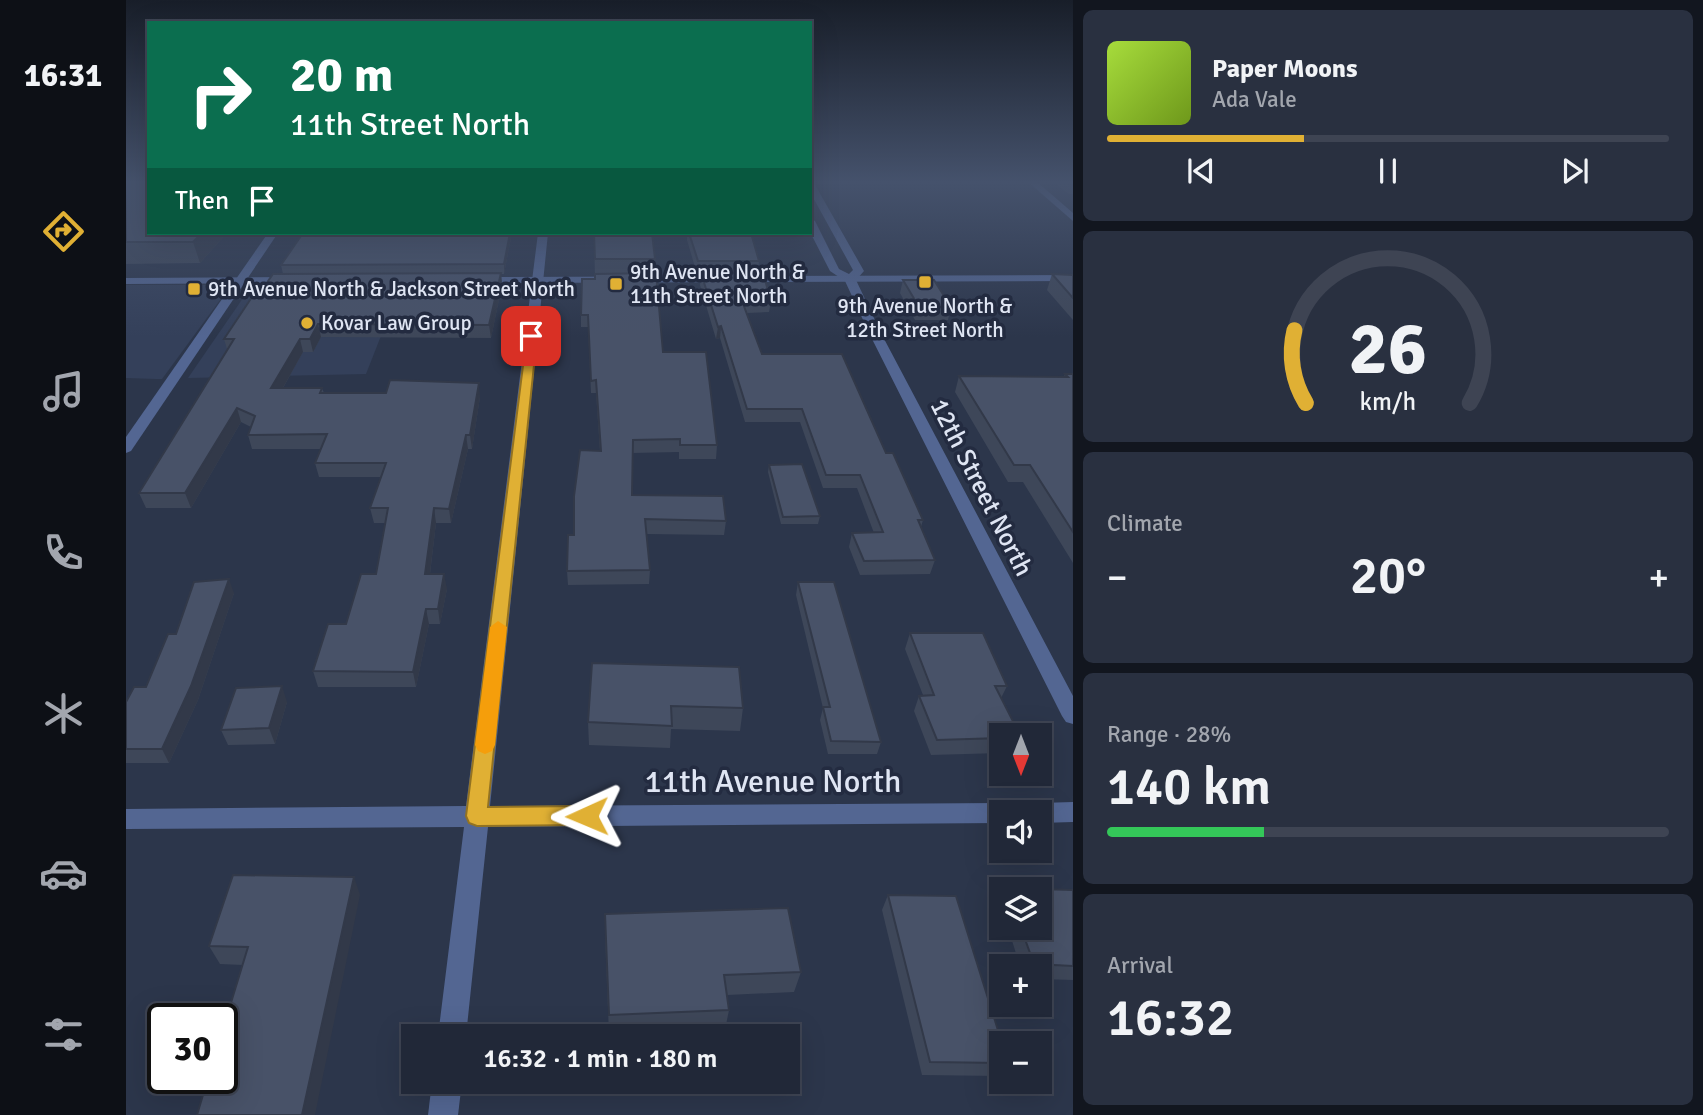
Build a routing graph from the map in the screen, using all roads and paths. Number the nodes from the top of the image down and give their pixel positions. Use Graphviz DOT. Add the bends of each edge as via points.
graph roads {
  1 [pos="816,233"];
  2 [pos="838,233"];
  3 [pos="272,235"];
  4 [pos="543,235"];
  5 [pos="1073,278"];
  6 [pos="538,279"];
  7 [pos="850,279"];
  8 [pos="308,280"];
  9 [pos="472,280"];
  10 [pos="126,281"];
  11 [pos="238,281"];
  12 [pos="126,448"];
  13 [pos="1073,716"];
  14 [pos="1073,812"];
  15 [pos="989,813"];
  16 [pos="1052,813"];
  17 [pos="477,816"];
  18 [pos="126,819"];
  19 [pos="453,1024"];
  20 [pos="446,1094"];
  21 [pos="443,1115"];
  1 -- 7 [label="street, 12th Street North" via="835,271"];
  2 -- 7 [label="street, 12th Street North" via="859,271"];
  3 -- 11 [label="street"];
  4 -- 6 [label="street"];
  5 -- 7 [label="street"];
  6 -- 7 [label="street"];
  6 -- 9 [label="street"];
  6 -- 17 [label="street"];
  7 -- 13 [label="street, 12th Street North"];
  8 -- 11 [label="street"];
  10 -- 11 [label="street"];
  11 -- 12 [label="street"];
  14 -- 16 [label="street"];
  15 -- 17 [label="street, 11th Avenue North"];
  17 -- 18 [label="street, 11th Avenue North"];
  17 -- 19 [label="street"];
  20 -- 21 [label="street"];
}
